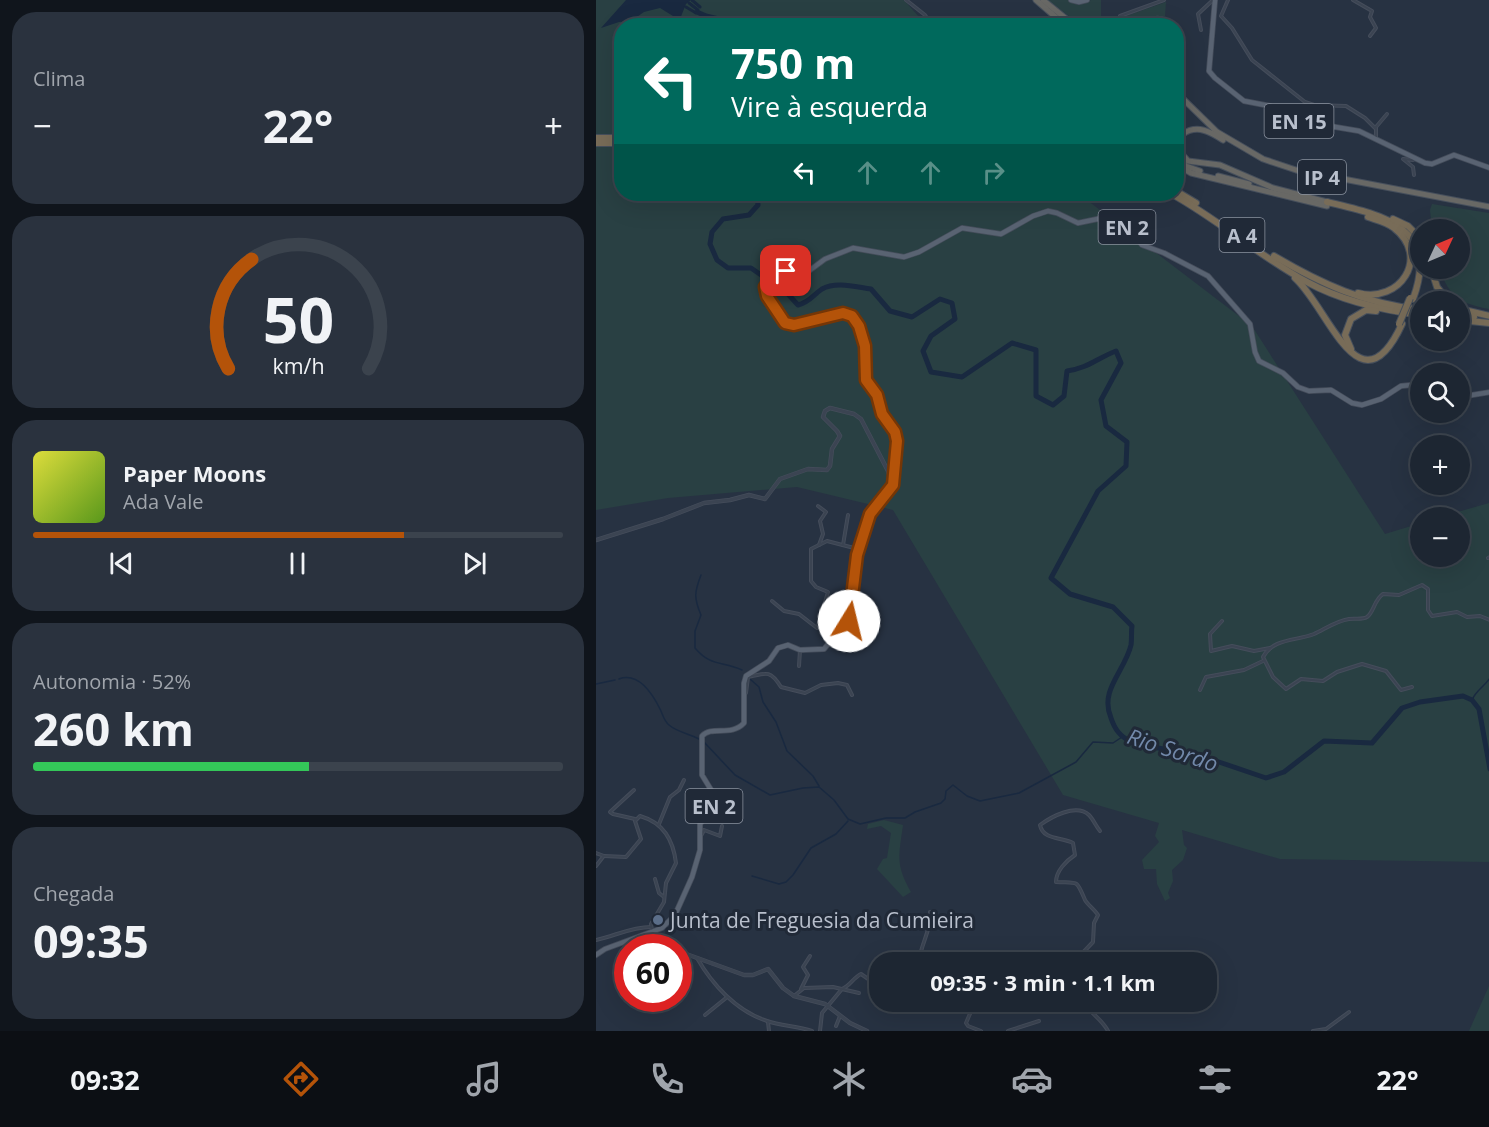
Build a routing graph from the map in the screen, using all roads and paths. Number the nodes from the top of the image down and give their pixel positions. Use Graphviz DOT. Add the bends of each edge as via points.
graph roads {
  1 [pos="906,0"];
  2 [pos="1037,0"];
  3 [pos="1043,0"];
  4 [pos="1071,0"];
  5 [pos="1087,0"];
  6 [pos="1164,0"];
  7 [pos="1214,0"];
  8 [pos="1228,0"];
  9 [pos="1353,0"];
  10 [pos="1120,16"];
  11 [pos="927,18"];
  12 [pos="1058,18"];
  13 [pos="1065,18"];
  14 [pos="1201,30"];
  15 [pos="1370,36"];
  16 [pos="1184,100"];
  17 [pos="1184,101"];
  18 [pos="1387,114"];
  19 [pos="1375,128"];
  20 [pos="1184,135"];
  21 [pos="596,138"];
  22 [pos="614,138"];
  23 [pos="1376,138"];
  24 [pos="596,143"];
  25 [pos="614,144"];
  26 [pos="1184,156"];
  27 [pos="1422,162"];
  28 [pos="1184,163"];
  29 [pos="1184,168"];
  30 [pos="1490,168"];
  31 [pos="1414,175"];
  32 [pos="1319,176"];
  33 [pos="1286,192"];
  34 [pos="1184,195"];
  35 [pos="1184,200"];
  36 [pos="1327,204"];
  37 [pos="1490,209"];
  38 [pos="1371,215"];
  39 [pos="1410,230"];
  40 [pos="1269,258"];
  41 [pos="1309,277"];
  42 [pos="1410,308"];
  43 [pos="1395,312"];
  44 [pos="1470,312"];
  45 [pos="1410,314"];
  46 [pos="1470,316"];
  47 [pos="1490,317"];
  48 [pos="1470,321"];
  49 [pos="1400,324"];
  50 [pos="1490,324"];
  51 [pos="1410,385"];
  52 [pos="1490,392"];
  53 [pos="1470,395"];
  54 [pos="886,467"];
  55 [pos="895,468"];
  56 [pos="892,487"];
  57 [pos="818,506"];
  58 [pos="848,515"];
  59 [pos="596,540"];
  60 [pos="819,545"];
  61 [pos="843,545"];
  62 [pos="858,549"];
  63 [pos="772,601"];
  64 [pos="1490,620"];
  65 [pos="1222,621"];
  66 [pos="844,626"];
  67 [pos="819,628"];
  68 [pos="1270,648"];
  69 [pos="800,650"];
  70 [pos="1263,661"];
  71 [pos="799,666"];
  72 [pos="1412,687"];
  73 [pos="1200,690"];
  74 [pos="744,695"];
  75 [pos="852,695"];
  76 [pos="684,780"];
  77 [pos="634,790"];
  78 [pos="636,819"];
  79 [pos="659,824"];
  80 [pos="722,826"];
  81 [pos="1100,831"];
  82 [pos="701,837"];
  83 [pos="596,853"];
  84 [pos="604,856"];
  85 [pos="596,866"];
  86 [pos="655,879"];
  87 [pos="665,897"];
  88 [pos="930,912"];
  89 [pos="651,927"];
  90 [pos="654,932"];
  91 [pos="596,940"];
  92 [pos="921,952"];
  93 [pos="1083,952"];
  94 [pos="596,955"];
  95 [pos="692,956"];
  96 [pos="810,956"];
  97 [pos="696,958"];
  98 [pos="869,980"];
  99 [pos="801,989"];
  100 [pos="842,989"];
  101 [pos="859,993"];
  102 [pos="794,996"];
  103 [pos="727,998"];
  104 [pos="829,1007"];
  105 [pos="971,1012"];
  106 [pos="1090,1012"];
  107 [pos="1349,1012"];
  108 [pos="705,1015"];
  109 [pos="840,1016"];
  110 [pos="1039,1021"];
  111 [pos="768,1022"];
  112 [pos="836,1026"];
  113 [pos="769,1031"];
  114 [pos="812,1031"];
  115 [pos="820,1031"];
  116 [pos="867,1031"];
  117 [pos="981,1031"];
  118 [pos="1008,1031"];
  119 [pos="1108,1031"];
  120 [pos="1313,1031"];
  1 -- 11 [label="street"];
  2 -- 12 [label="highway"];
  3 -- 13 [label="highway"];
  4 -- 5 [label="main road"];
  6 -- 10 [label="street"];
  7 -- 14 [label="street" via="1198,14"];
  7 -- 23 [label="main road, EN 15" via="1208,62 1213,77 1241,100 1270,106 1287,119 1354,129"];
  8 -- 19 [label="street" via="1221,16 1253,62 1308,103 1346,106"];
  9 -- 15 [label="street" via="1372,11 1370,17 1376,28"];
  16 -- 37 [label="highway, IP 4" via="1231,142 1280,165"];
  17 -- 32 [label="highway, IP 4" via="1235,146 1266,162"];
  18 -- 19 [label="street"];
  19 -- 23 [label="street"];
  20 -- 32 [label="highway" via="1190,130 1206,130 1262,161"];
  21 -- 22 [label="highway"];
  23 -- 27 [label="main road, EN 15"];
  24 -- 25 [label="highway"];
  26 -- 33 [label="highway" via="1228,167"];
  27 -- 30 [label="main road" via="1432,164 1454,155"];
  27 -- 31 [label="street" via="1403,158 1413,167"];
  28 -- 33 [label="highway" via="1193,169"];
  29 -- 36 [label="highway"];
  32 -- 37 [label="highway, IP 4"];
  33 -- 36 [label="highway"];
  34 -- 41 [label="highway, A 4"];
  35 -- 40 [label="highway, A 4"];
  36 -- 38 [label="highway"];
  38 -- 39 [label="highway" via="1401,222"];
  38 -- 41 [label="highway" via="1394,228 1407,244 1410,263 1399,285 1370,295"];
  38 -- 49 [label="highway, bridge" via="1395,226 1414,248 1417,276"];
  40 -- 43 [label="highway, A 4" via="1326,291"];
  40 -- 49 [label="highway" via="1305,288 1354,356 1369,360 1383,355"];
  41 -- 42 [label="highway, A 4" via="1352,296"];
  43 -- 45 [label="highway, A 4"];
  43 -- 49 [label="highway" via="1357,313 1346,329 1349,347 1361,356 1375,355 1385,348"];
  44 -- 47 [label="highway"];
  46 -- 47 [label="highway"];
  48 -- 50 [label="highway"];
  51 -- 55 [label="main road, EN 2" via="1364,405 1352,403 1331,390 1298,387 1283,373 1259,361 1250,324 1208,276 1142,245 1127,226 1108,217 1078,223 1047,211 1000,234 976,228 958,229 908,257 896,258 854,247 827,258 802,276 779,270 765,286 767,296 788,324 843,313 856,321 865,346 866,380 897,436"];
  52 -- 53 [label="main road"];
  54 -- 55 [label="street"];
  54 -- 56 [label="street"];
  54 -- 59 [label="street" via="861,418 830,408 823,417 840,436 827,470 808,470 782,478 765,499 749,495 704,503"];
  55 -- 56 [label="main road, EN 2"];
  56 -- 62 [label="main road, EN 2" via="870,514"];
  57 -- 60 [label="street" via="826,512 819,522 823,534"];
  58 -- 61 [label="street"];
  60 -- 61 [label="street" via="827,541"];
  60 -- 67 [label="street" via="811,549 810,577 814,586 828,592"];
  61 -- 62 [label="street"];
  62 -- 66 [label="main road, EN 2" via="851,612"];
  63 -- 67 [label="street"];
  64 -- 68 [label="street" via="1457,612 1432,616 1428,609 1429,590 1421,585 1399,595 1382,594 1367,617 1347,619"];
  65 -- 68 [label="street" via="1210,634 1211,651 1231,646 1254,651"];
  66 -- 67 [label="street"];
  66 -- 69 [label="main road, EN 2" via="824,649"];
  68 -- 70 [label="street"];
  69 -- 71 [label="street"];
  69 -- 74 [label="main road, EN 2" via="788,645 778,648 769,661 746,676"];
  70 -- 72 [label="street" via="1287,689 1301,679 1323,681 1336,672 1362,664 1385,671 1401,690"];
  70 -- 73 [label="street" via="1244,670 1206,677"];
  74 -- 75 [label="street" via="748,677 772,674 781,687 801,693 838,683 847,685"];
  74 -- 82 [label="main road, EN 2" via="744,723 740,728 702,736 702,775 715,801 701,822"];
  76 -- 79 [label="street" via="670,797"];
  77 -- 78 [label="street" via="610,812"];
  78 -- 79 [label="street" via="643,816"];
  78 -- 84 [label="street" via="641,838 628,855"];
  79 -- 87 [label="street" via="669,836 676,863 666,883"];
  80 -- 82 [label="street" via="720,836 704,830"];
  81 -- 93 [label="street" via="1089,815 1079,811 1067,812 1040,825 1046,836 1073,843 1075,855 1066,861 1056,882 1075,882 1098,915 1093,942"];
  82 -- 90 [label="main road, EN 2" via="691,881 674,918"];
  83 -- 84 [label="street"];
  84 -- 85 [label="street"];
  86 -- 87 [label="street"];
  87 -- 89 [label="street"];
  88 -- 92 [label="street" via="930,928"];
  89 -- 90 [label="street"];
  89 -- 91 [label="street" via="625,930"];
  90 -- 94 [label="main road, EN 2"];
  95 -- 97 [label="street"];
  96 -- 99 [label="street" via="803,967 808,975"];
  97 -- 102 [label="street" via="750,976 768,969"];
  97 -- 103 [label="street"];
  98 -- 100 [label="street" via="861,974"];
  99 -- 100 [label="street"];
  99 -- 102 [label="street"];
  100 -- 101 [label="street"];
  100 -- 104 [label="street"];
  102 -- 104 [label="street"];
  103 -- 108 [label="street"];
  103 -- 111 [label="street"];
  104 -- 109 [label="street"];
  104 -- 115 [label="street" via="822,1013"];
  105 -- 117 [label="street" via="966,1023"];
  106 -- 119 [label="street"];
  107 -- 120 [label="street" via="1324,1030"];
  109 -- 112 [label="street"];
  109 -- 116 [label="street"];
  110 -- 118 [label="street"];
  111 -- 113 [label="street"];
  111 -- 114 [label="street"];
}
